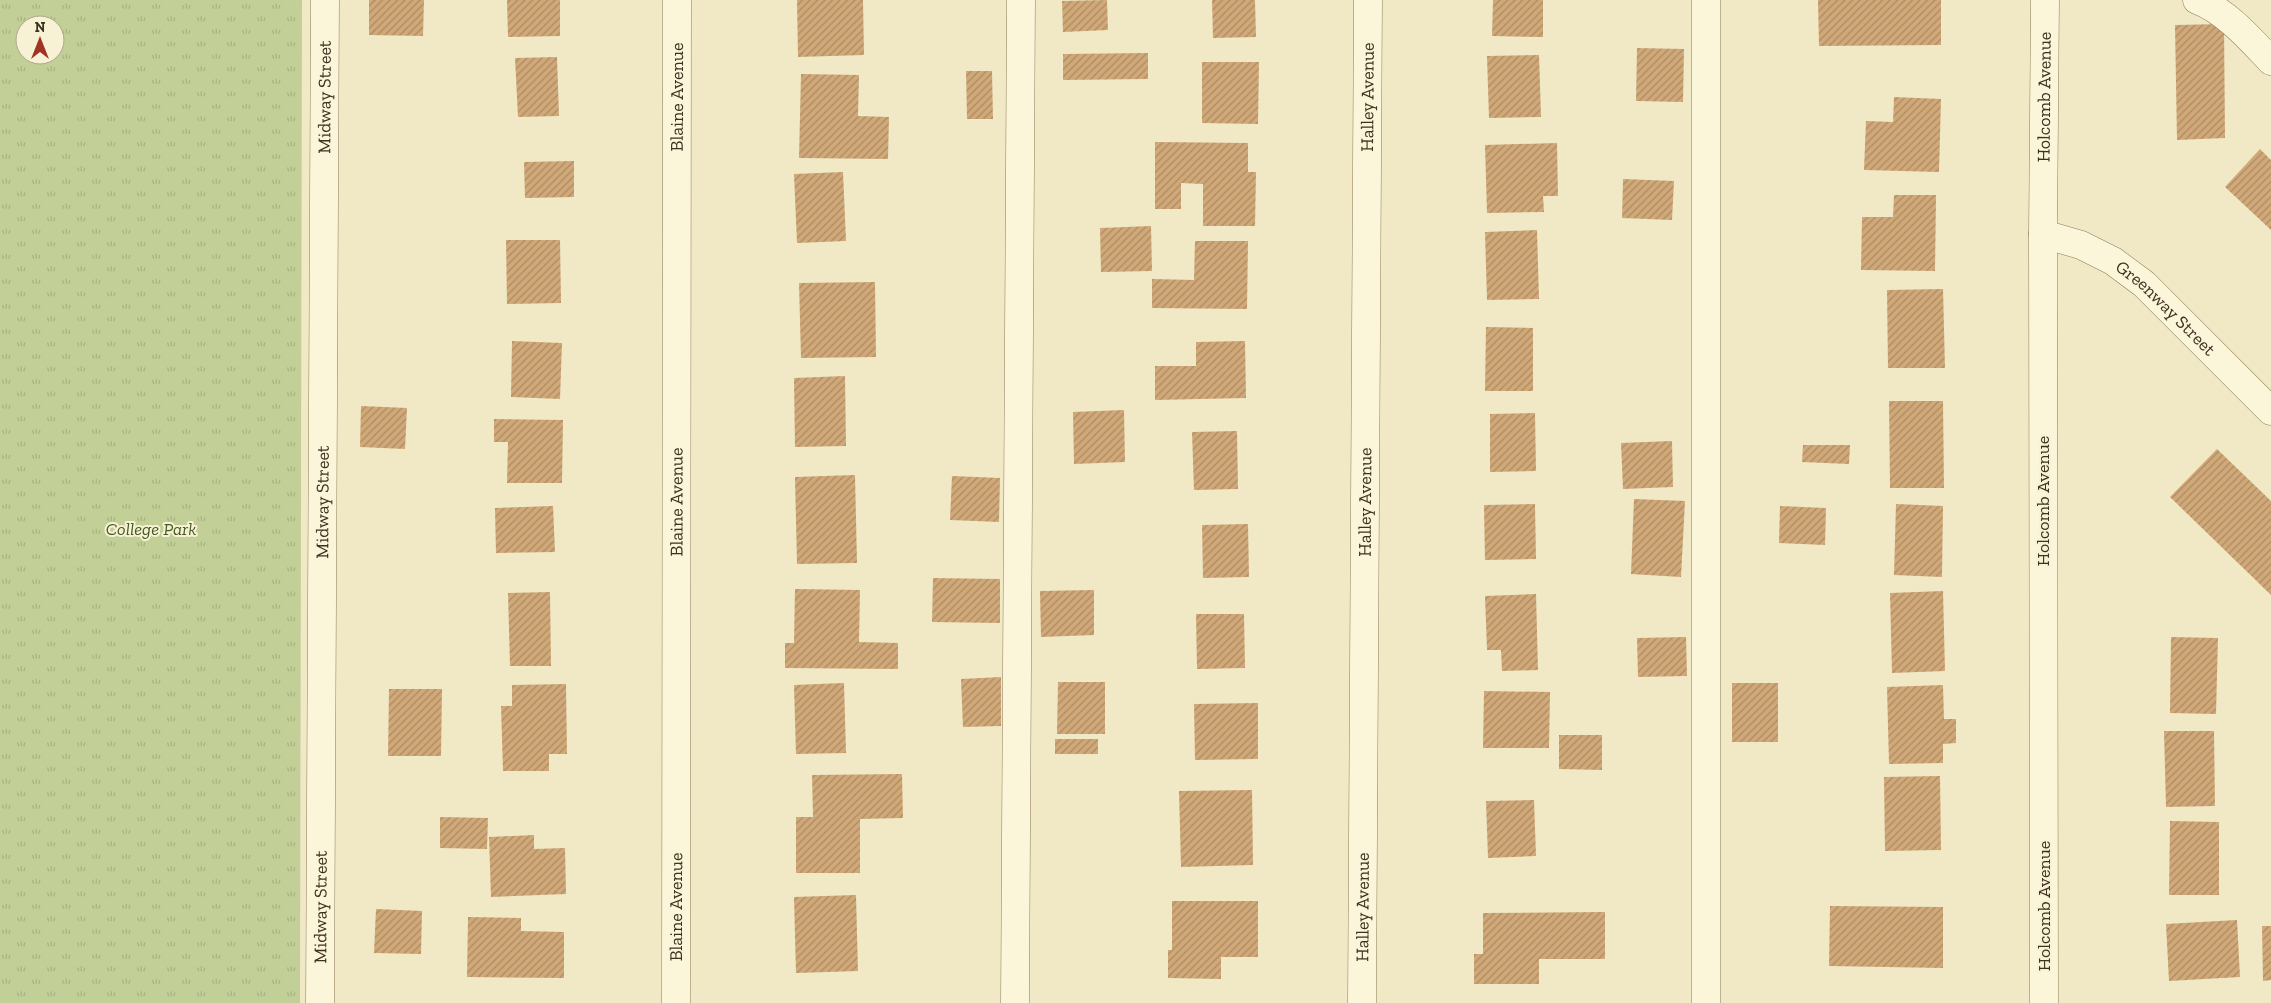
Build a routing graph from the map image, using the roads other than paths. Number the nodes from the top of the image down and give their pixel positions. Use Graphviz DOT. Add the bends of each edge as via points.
graph roads {
  1 [pos="324,0"];
  2 [pos="677,0"];
  3 [pos="1021,0"];
  4 [pos="1368,0"];
  5 [pos="1706,0"];
  6 [pos="2045,0"];
  7 [pos="2197,0"];
  8 [pos="2271,61"];
  9 [pos="2043,234"];
  10 [pos="2271,411"];
  11 [pos="320,1003"];
  12 [pos="676,1003"];
  13 [pos="1015,1003"];
  14 [pos="1362,1003"];
  15 [pos="1706,1003"];
  16 [pos="2044,1003"];
  1 -- 11 [label="street, Midway Street"];
  2 -- 12 [label="street, Blaine Avenue"];
  3 -- 13 [label="street"];
  4 -- 14 [label="street, Halley Avenue"];
  5 -- 15 [label="street"];
  6 -- 9 [label="street, Holcomb Avenue"];
  7 -- 8 [label="street" via="2245,33"];
  9 -- 10 [label="street, Greenway Street" via="2081,245 2113,260 2144,284"];
  9 -- 16 [label="street, Holcomb Avenue"];
}
